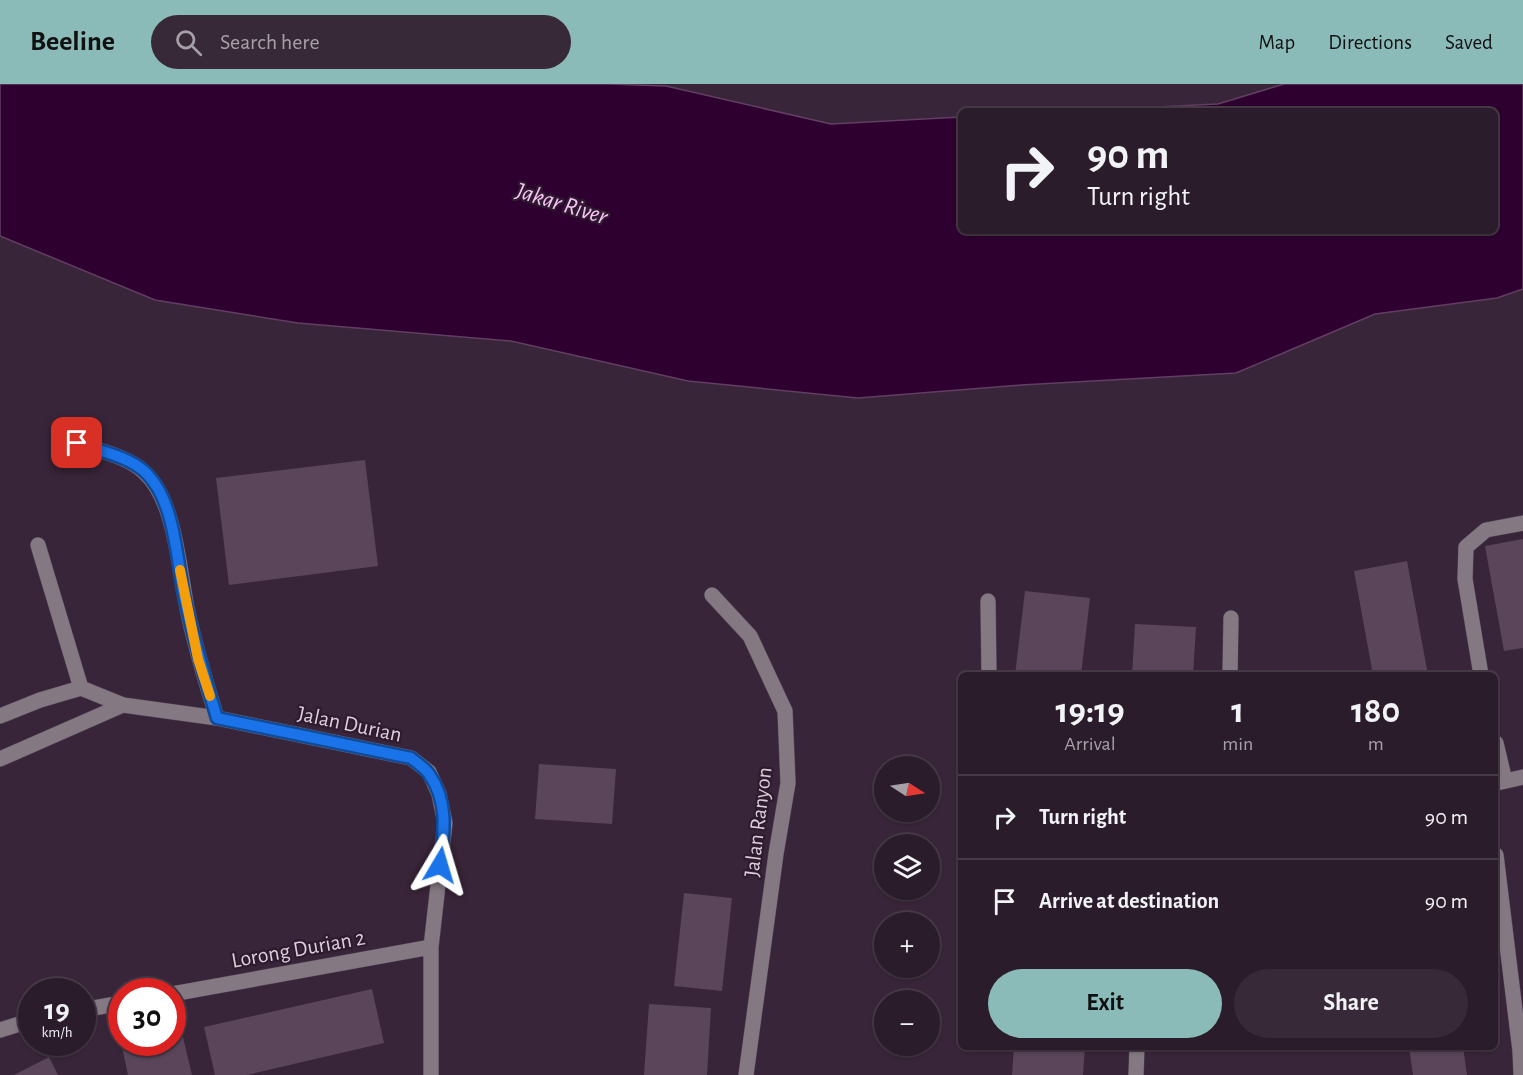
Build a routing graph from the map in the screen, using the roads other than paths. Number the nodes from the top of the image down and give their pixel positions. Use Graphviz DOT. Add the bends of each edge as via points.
graph roads {
  1 [pos="77,443"];
  2 [pos="1523,523"];
  3 [pos="38,545"];
  4 [pos="712,595"];
  5 [pos="988,601"];
  6 [pos="1231,618"];
  7 [pos="989,672"];
  8 [pos="1230,672"];
  9 [pos="1480,672"];
  10 [pos="81,688"];
  11 [pos="123,705"];
  12 [pos="0,716"];
  13 [pos="217,718"];
  14 [pos="0,759"];
  15 [pos="1498,762"];
  16 [pos="1523,777"];
  17 [pos="1500,782"];
  18 [pos="1498,871"];
  19 [pos="431,947"];
  20 [pos="186,991"];
  21 [pos="18,1024"];
  22 [pos="0,1030"];
  23 [pos="1137,1050"];
  24 [pos="431,1075"];
  25 [pos="746,1075"];
  26 [pos="1136,1075"];
  27 [pos="1521,1075"];
  1 -- 13 [label="street" via="126,460 144,472 161,495 175,538 198,659"];
  2 -- 9 [label="street" via="1486,530 1466,547 1465,579"];
  3 -- 10 [label="street"];
  4 -- 25 [label="street, Jalan Ranyon" via="750,636 785,711 788,783"];
  5 -- 7 [label="street"];
  6 -- 8 [label="street"];
  10 -- 11 [label="street, Jalan Durian"];
  10 -- 12 [label="street"];
  11 -- 13 [label="street, Jalan Durian"];
  11 -- 14 [label="street"];
  13 -- 19 [label="street, Jalan Durian" via="411,758 429,772 445,823"];
  15 -- 17 [label="street"];
  16 -- 17 [label="street"];
  18 -- 27 [label="street"];
  19 -- 20 [label="street, Lorong Durian 2"];
  19 -- 24 [label="street, Jalan Durian"];
  21 -- 22 [label="street"];
  23 -- 26 [label="street"];
}
